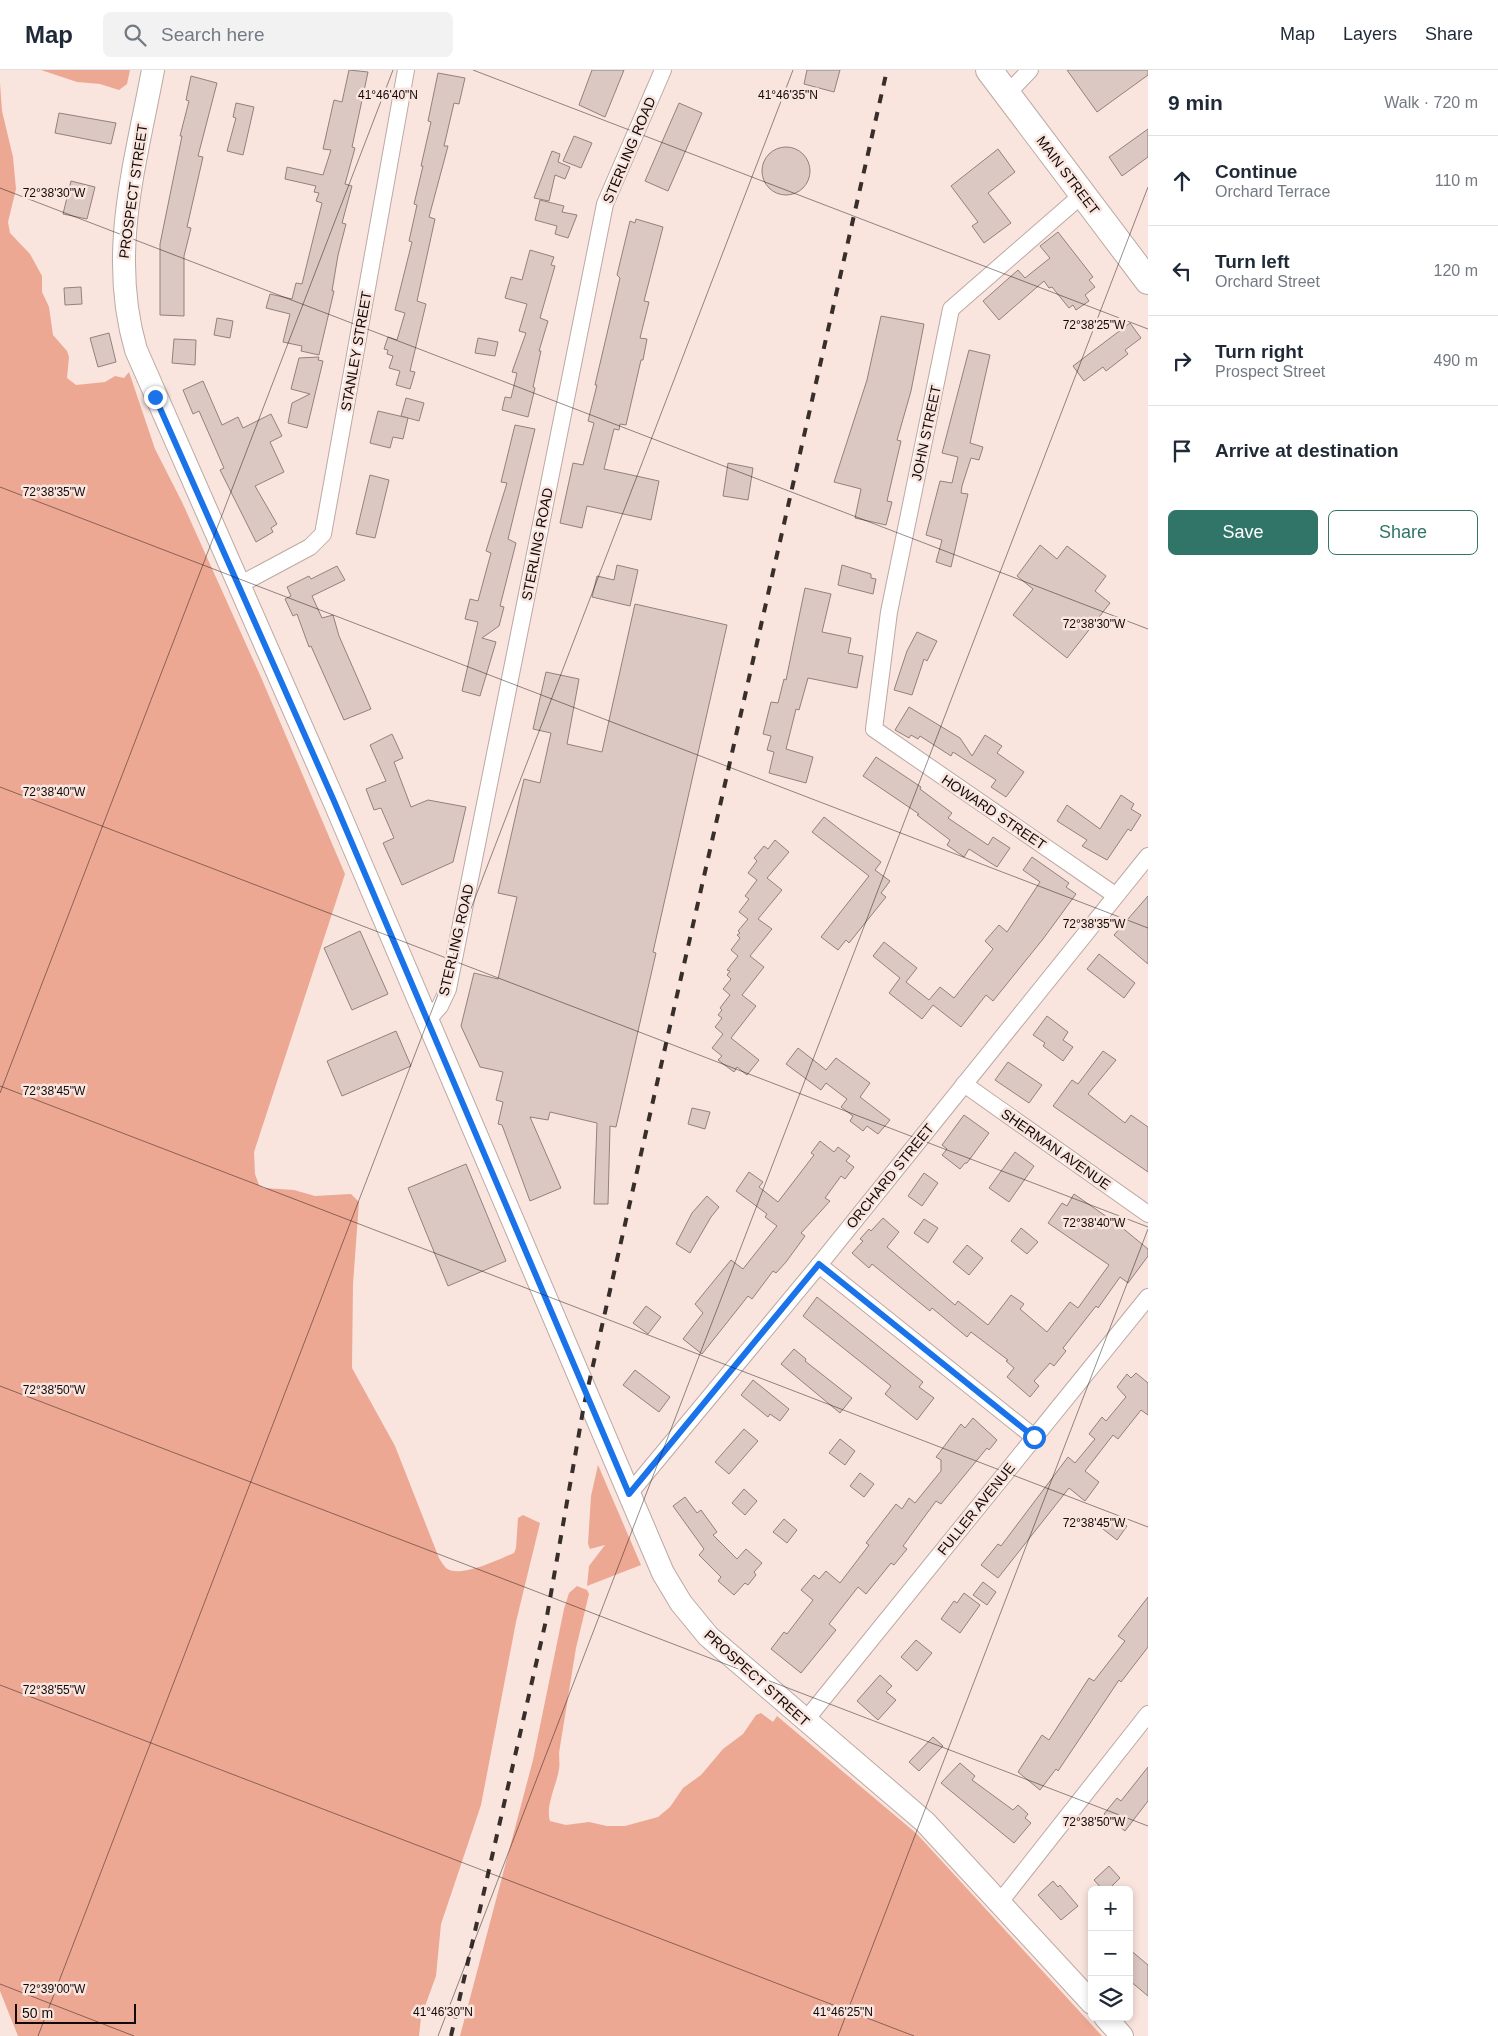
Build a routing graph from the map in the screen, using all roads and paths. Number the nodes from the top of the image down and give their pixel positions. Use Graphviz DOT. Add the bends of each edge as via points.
graph roads {
  1 [pos="152,70"];
  2 [pos="406,70"];
  3 [pos="663,70"];
  4 [pos="989,70"];
  5 [pos="1030,70"];
  6 [pos="1007,94"];
  7 [pos="1083,194"];
  8 [pos="1148,281"];
  9 [pos="239,585"];
  10 [pos="874,729"];
  11 [pos="1148,856"];
  12 [pos="1115,895"];
  13 [pos="427,1021"];
  14 [pos="964,1084"];
  15 [pos="1148,1214"];
  16 [pos="819,1264"];
  17 [pos="1148,1297"];
  18 [pos="1034,1437"];
  19 [pos="629,1494"];
  20 [pos="1148,1714"];
  21 [pos="805,1721"];
  22 [pos="1000,1902"];
  23 [pos="1088,1999"];
  24 [pos="1109,2021"];
  25 [pos="1122,2036"];
  1 -- 9 [label="main road, PROSPECT STREET" via="125,227 122,269 126,309 142,367"];
  2 -- 9 [label="street, STANLEY STREET" via="324,530 320,539 310,547"];
  3 -- 13 [label="street, STERLING ROAD" via="605,204 448,989 440,1006"];
  4 -- 6 [label="highway, MAIN STREET"];
  5 -- 6 [label="street"];
  6 -- 7 [label="highway, MAIN STREET"];
  7 -- 8 [label="highway, MAIN STREET"];
  7 -- 10 [label="street, JOHN STREET" via="951,309 889,612"];
  9 -- 13 [label="main road, PROSPECT STREET"];
  10 -- 12 [label="street, HOWARD STREET"];
  11 -- 12 [label="street, ORCHARD STREET"];
  12 -- 14 [label="street, ORCHARD STREET"];
  13 -- 19 [label="main road, PROSPECT STREET"];
  14 -- 15 [label="street, SHERMAN AVENUE"];
  14 -- 16 [label="street, ORCHARD STREET"];
  16 -- 18 [label="street"];
  16 -- 19 [label="street, ORCHARD STREET"];
  17 -- 18 [label="street, FULLER AVENUE"];
  18 -- 21 [label="street, FULLER AVENUE"];
  19 -- 21 [label="main road, PROSPECT STREET" via="663,1573 691,1617 721,1648"];
  20 -- 22 [label="street"];
  21 -- 22 [label="main road, PROSPECT STREET" via="925,1822"];
  22 -- 23 [label="main road, PROSPECT STREET"];
  24 -- 25 [label="main road"];
}
